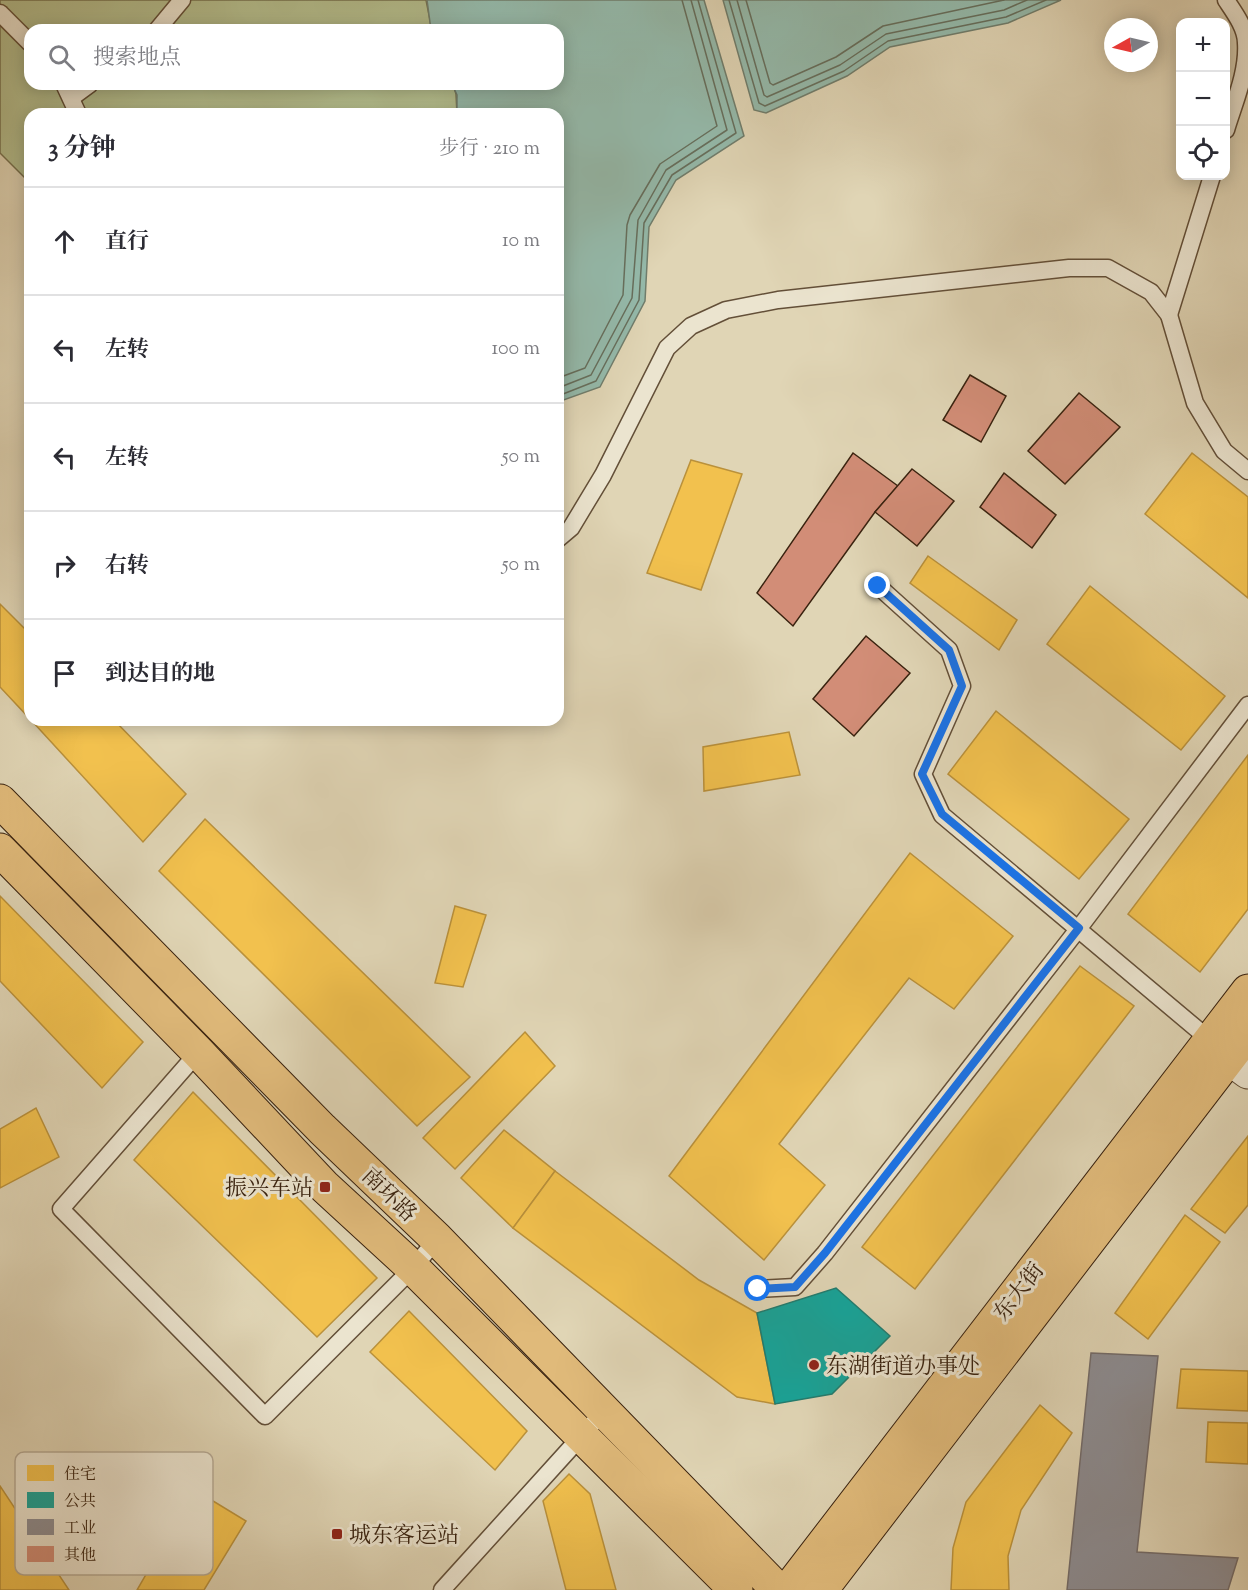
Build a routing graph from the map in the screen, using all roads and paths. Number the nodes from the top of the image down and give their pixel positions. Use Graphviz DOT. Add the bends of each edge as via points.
graph roads {
  1 [pos="182,0"];
  2 [pos="1226,0"];
  3 [pos="0,13"];
  4 [pos="162,24"];
  5 [pos="24,36"];
  6 [pos="68,91"];
  7 [pos="75,108"];
  8 [pos="1227,126"];
  9 [pos="1211,180"];
  10 [pos="1169,315"];
  11 [pos="1248,471"];
  12 [pos="564,534"];
  13 [pos="878,586"];
  14 [pos="1248,705"];
  15 [pos="0,801"];
  16 [pos="0,850"];
  17 [pos="1079,928"];
  18 [pos="1248,991"];
  19 [pos="222,1027"];
  20 [pos="1248,1033"];
  21 [pos="198,1052"];
  22 [pos="1229,1057"];
  23 [pos="437,1239"];
  24 [pos="413,1268"];
  25 [pos="758,1289"];
  26 [pos="605,1410"];
  27 [pos="581,1436"];
  28 [pos="442,1590"];
  29 [pos="736,1590"];
  30 [pos="778,1590"];
  31 [pos="788,1590"];
  32 [pos="821,1590"];
  1 -- 4 [label="lane"];
  2 -- 8 [label="lane" via="1246,41 1242,76"];
  3 -- 5 [label="lane"];
  6 -- 7 [label="lane"];
  9 -- 10 [label="lane"];
  10 -- 11 [label="lane" via="1195,404 1224,451"];
  10 -- 12 [label="lane" via="1151,292 1108,268 1069,268 778,300 726,310 691,327 667,348 603,476"];
  13 -- 17 [label="lane" via="949,650 962,686 922,774 942,814"];
  14 -- 17 [label="lane"];
  15 -- 19 [label="main road, 南环路"];
  16 -- 21 [label="main road, 南环路"];
  17 -- 22 [label="lane"];
  17 -- 25 [label="lane" via="795,1287"];
  18 -- 22 [label="main road, 东大街"];
  19 -- 21 [label="lane"];
  19 -- 23 [label="main road, 南环路"];
  20 -- 22 [label="main road, 东大街"];
  21 -- 24 [label="main road, 南环路" via="325,1187"];
  21 -- 24 [label="lane" via="61,1209 257,1408 265,1416"];
  22 -- 31 [label="main road, 东大街"];
  22 -- 32 [label="main road, 东大街"];
  23 -- 24 [label="lane"];
  23 -- 26 [label="main road, 南环路"];
  24 -- 27 [label="main road, 南环路"];
  26 -- 27 [label="lane"];
  26 -- 30 [label="main road, 南环路"];
  27 -- 28 [label="lane"];
  27 -- 29 [label="main road, 南环路"];
}
